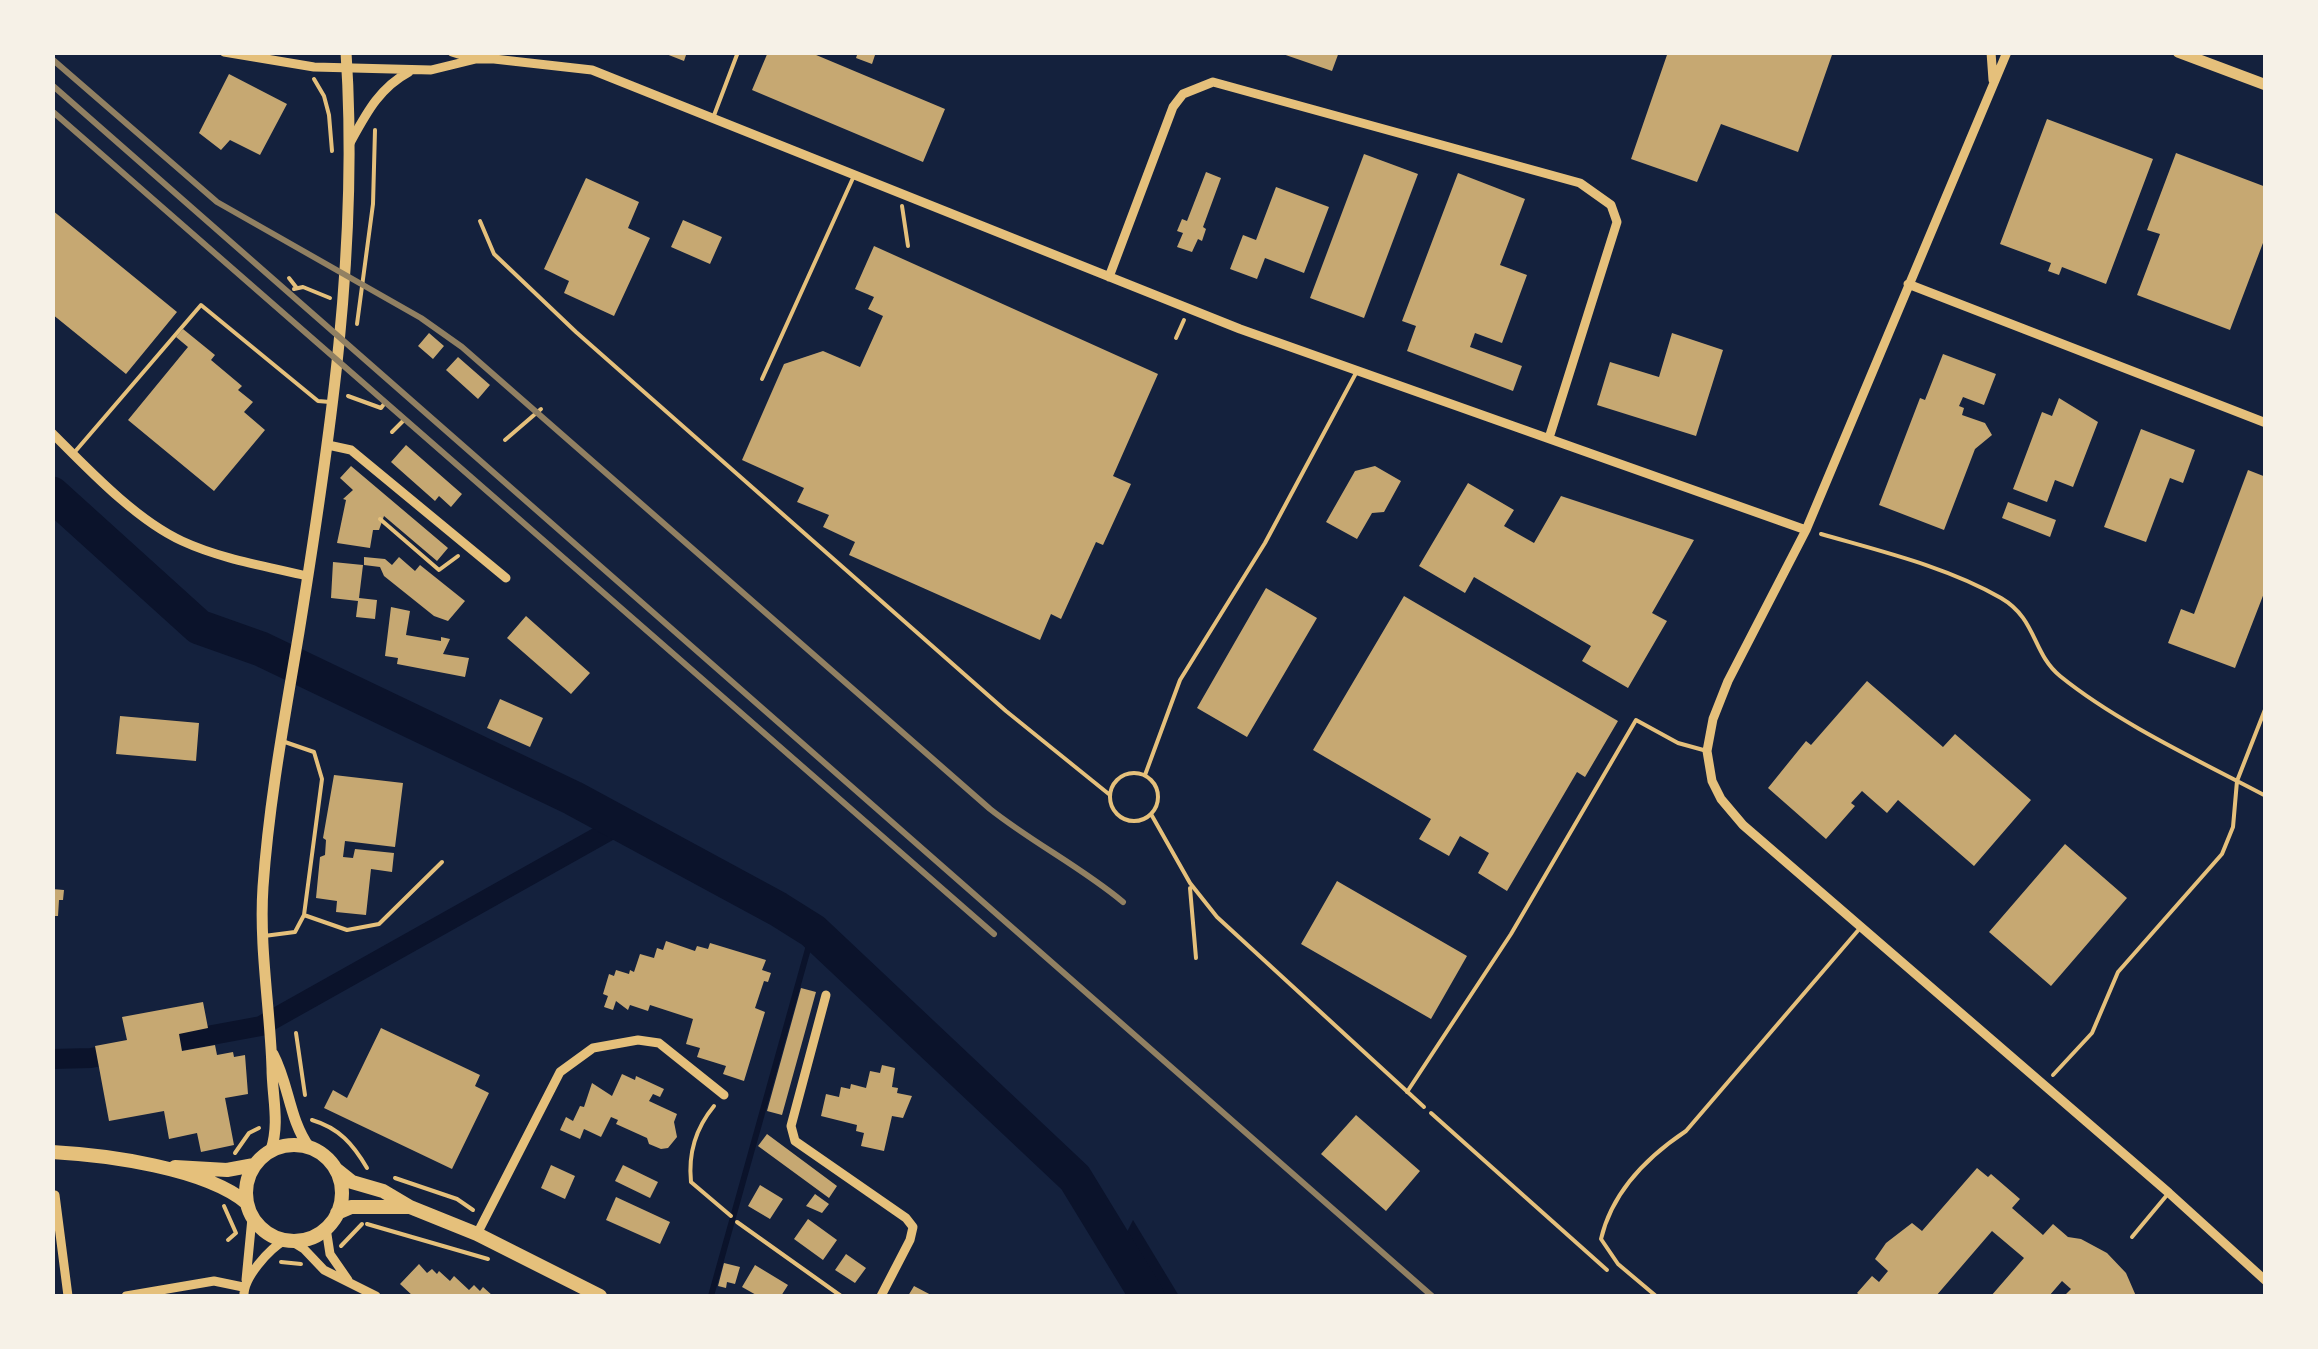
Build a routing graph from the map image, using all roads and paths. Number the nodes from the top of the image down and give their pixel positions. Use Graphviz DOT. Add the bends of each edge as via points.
graph roads {
  1 [pos="224,52"];
  2 [pos="346,52"];
  3 [pos="452,52"];
  4 [pos="738,52"];
  5 [pos="1991,52"];
  6 [pos="2007,52"];
  7 [pos="2178,52"];
  8 [pos="476,60"];
  9 [pos="347,68"];
  10 [pos="414,70"];
  11 [pos="2266,85"];
  12 [pos="1994,86"];
  13 [pos="713,118"];
  14 [pos="377,122"];
  15 [pos="348,145"];
  16 [pos="854,175"];
  17 [pos="900,193"];
  18 [pos="480,220"];
  19 [pos="908,246"];
  20 [pos="1109,277"];
  21 [pos="289,278"];
  22 [pos="1908,284"];
  23 [pos="326,296"];
  24 [pos="1189,309"];
  25 [pos="359,314"];
  26 [pos="1176,338"];
  27 [pos="1357,371"];
  28 [pos="762,379"];
  29 [pos="348,396"];
  30 [pos="332,403"];
  31 [pos="384,404"];
  32 [pos="541,408"];
  33 [pos="403,421"];
  34 [pos="2266,422"];
  35 [pos="52,432"];
  36 [pos="392,432"];
  37 [pos="1548,438"];
  38 [pos="505,440"];
  39 [pos="328,445"];
  40 [pos="74,454"];
  41 [pos="380,519"];
  42 [pos="1806,530"];
  43 [pos="470,547"];
  44 [pos="308,576"];
  45 [pos="506,578"];
  46 [pos="2266,707"];
  47 [pos="282,741"];
  48 [pos="1708,751"];
  49 [pos="1145,775"];
  50 [pos="2237,781"];
  51 [pos="1110,795"];
  52 [pos="2266,796"];
  53 [pos="1152,814"];
  54 [pos="442,862"];
  55 [pos="1190,883"];
  56 [pos="304,915"];
  57 [pos="1861,927"];
  58 [pos="263,936"];
  59 [pos="1196,958"];
  60 [pos="826,995"];
  61 [pos="296,1033"];
  62 [pos="272,1051"];
  63 [pos="2043,1086"];
  64 [pos="1408,1092"];
  65 [pos="724,1095"];
  66 [pos="306,1102"];
  67 [pos="1424,1107"];
  68 [pos="308,1120"];
  69 [pos="277,1122"];
  70 [pos="309,1146"];
  71 [pos="271,1150"];
  72 [pos="52,1152"];
  73 [pos="254,1165"];
  74 [pos="164,1168"];
  75 [pos="367,1168"];
  76 [pos="227,1170"];
  77 [pos="336,1170"];
  78 [pos="385,1174"];
  79 [pos="223,1188"];
  80 [pos="2169,1193"];
  81 [pos="55,1195"];
  82 [pos="410,1207"];
  83 [pos="250,1210"];
  84 [pos="337,1213"];
  85 [pos="485,1218"];
  86 [pos="737,1222"];
  87 [pos="363,1223"];
  88 [pos="326,1228"];
  89 [pos="477,1234"];
  90 [pos="2132,1238"];
  91 [pos="228,1240"];
  92 [pos="288,1240"];
  93 [pos="512,1250"];
  94 [pos="267,1257"];
  95 [pos="313,1261"];
  96 [pos="1609,1271"];
  97 [pos="2266,1281"];
  98 [pos="349,1282"];
  99 [pos="244,1288"];
  100 [pos="68,1296"];
  101 [pos="126,1296"];
  102 [pos="376,1296"];
  103 [pos="600,1296"];
  104 [pos="841,1296"];
  105 [pos="881,1296"];
  106 [pos="1656,1296"];
  1 -- 9 [label="street"];
  2 -- 9 [label="main road"];
  3 -- 8 [label="street"];
  4 -- 13 [label="lane"];
  5 -- 12 [label="street"];
  6 -- 12 [label="street"];
  7 -- 11 [label="main road"];
  8 -- 10 [label="street"];
  8 -- 13 [label="street" via="592,70"];
  9 -- 10 [label="street"];
  9 -- 15 [label="main road"];
  10 -- 15 [label="street" via="374,101"];
  12 -- 22 [label="street"];
  13 -- 16 [label="street"];
  14 -- 25 [label="path"];
  15 -- 30 [label="main road" via="346,276"];
  16 -- 17 [label="street"];
  16 -- 28 [label="lane"];
  17 -- 19 [label="path"];
  17 -- 20 [label="street"];
  18 -- 51 [label="lane" via="494,254 576,332"];
  20 -- 24 [label="street"];
  20 -- 37 [label="street" via="1173,107 1195,86 1212,82 1580,183 1611,205 1617,222"];
  21 -- 23 [label="path" via="295,288"];
  22 -- 34 [label="street"];
  22 -- 42 [label="street"];
  24 -- 26 [label="path"];
  24 -- 27 [label="street"];
  27 -- 37 [label="street"];
  27 -- 49 [label="lane" via="1265,543 1180,680"];
  29 -- 31 [label="path"];
  30 -- 39 [label="main road"];
  30 -- 40 [label="lane" via="318,401 202,305"];
  32 -- 38 [label="path"];
  33 -- 36 [label="path"];
  35 -- 40 [label="street"];
  37 -- 42 [label="street"];
  39 -- 43 [label="street" via="350,450"];
  39 -- 44 [label="main road"];
  40 -- 44 [label="street" via="178,540"];
  41 -- 43 [label="path" via="440,570"];
  42 -- 48 [label="street" via="1728,680"];
  42 -- 50 [label="path" via="2005,600 2026,617 2057,674"];
  43 -- 45 [label="street"];
  44 -- 47 [label="main road"];
  46 -- 50 [label="path"];
  47 -- 56 [label="lane" via="314,752 322,780"];
  47 -- 58 [label="main road"];
  48 -- 57 [label="street" via="1721,799"];
  48 -- 64 [label="lane" via="1636,720 1511,934"];
  49 -- 51 [label="lane" via="1116,780"];
  49 -- 53 [label="lane" via="1158,793"];
  50 -- 52 [label="path"];
  50 -- 63 [label="path" via="2233,827 2222,854 2118,972 2092,1033"];
  51 -- 53 [label="lane" via="1112,807 1129,821"];
  53 -- 55 [label="lane"];
  54 -- 56 [label="lane" via="379,924 347,930"];
  55 -- 59 [label="lane"];
  55 -- 64 [label="lane" via="1216,917"];
  56 -- 58 [label="lane" via="296,932"];
  57 -- 63 [label="street"];
  57 -- 106 [label="lane" via="1686,1131 1636,1172 1607,1213 1602,1239 1618,1264"];
  58 -- 62 [label="main road"];
  60 -- 105 [label="street" via="791,1126 795,1142 913,1227"];
  61 -- 66 [label="path"];
  62 -- 69 [label="main road"];
  62 -- 70 [label="main road"];
  63 -- 80 [label="street"];
  64 -- 67 [label="lane"];
  65 -- 85 [label="street" via="658,1043 592,1048 560,1072"];
  65 -- 86 [label="path" via="698,1125 689,1164 691,1182"];
  67 -- 96 [label="path"];
  68 -- 75 [label="path" via="342,1134"];
  69 -- 71 [label="main road"];
  69 -- 76 [label="path" via="250,1133"];
  70 -- 71 [label="main road"];
  70 -- 77 [label="main road"];
  71 -- 73 [label="main road"];
  72 -- 74 [label="main road"];
  73 -- 76 [label="main road"];
  73 -- 83 [label="main road" via="247,1184"];
  74 -- 76 [label="main road"];
  74 -- 79 [label="main road"];
  77 -- 82 [label="main road"];
  77 -- 84 [label="main road" via="342,1192"];
  78 -- 85 [label="path" via="457,1199"];
  79 -- 83 [label="main road"];
  79 -- 91 [label="path" via="236,1233"];
  80 -- 90 [label="lane"];
  80 -- 97 [label="street"];
  81 -- 100 [label="street"];
  82 -- 84 [label="main road"];
  82 -- 89 [label="main road"];
  83 -- 92 [label="main road" via="270,1235"];
  83 -- 99 [label="street"];
  84 -- 88 [label="main road"];
  85 -- 89 [label="street"];
  86 -- 104 [label="lane"];
  87 -- 93 [label="path" via="492,1260"];
  88 -- 92 [label="main road"];
  88 -- 98 [label="street" via="330,1254"];
  89 -- 93 [label="main road"];
  92 -- 94 [label="street"];
  92 -- 95 [label="street"];
  93 -- 103 [label="main road"];
  94 -- 95 [label="path" via="285,1264"];
  94 -- 99 [label="street"];
  95 -- 98 [label="street"];
  98 -- 102 [label="street"];
  99 -- 101 [label="street" via="214,1281"];
}
